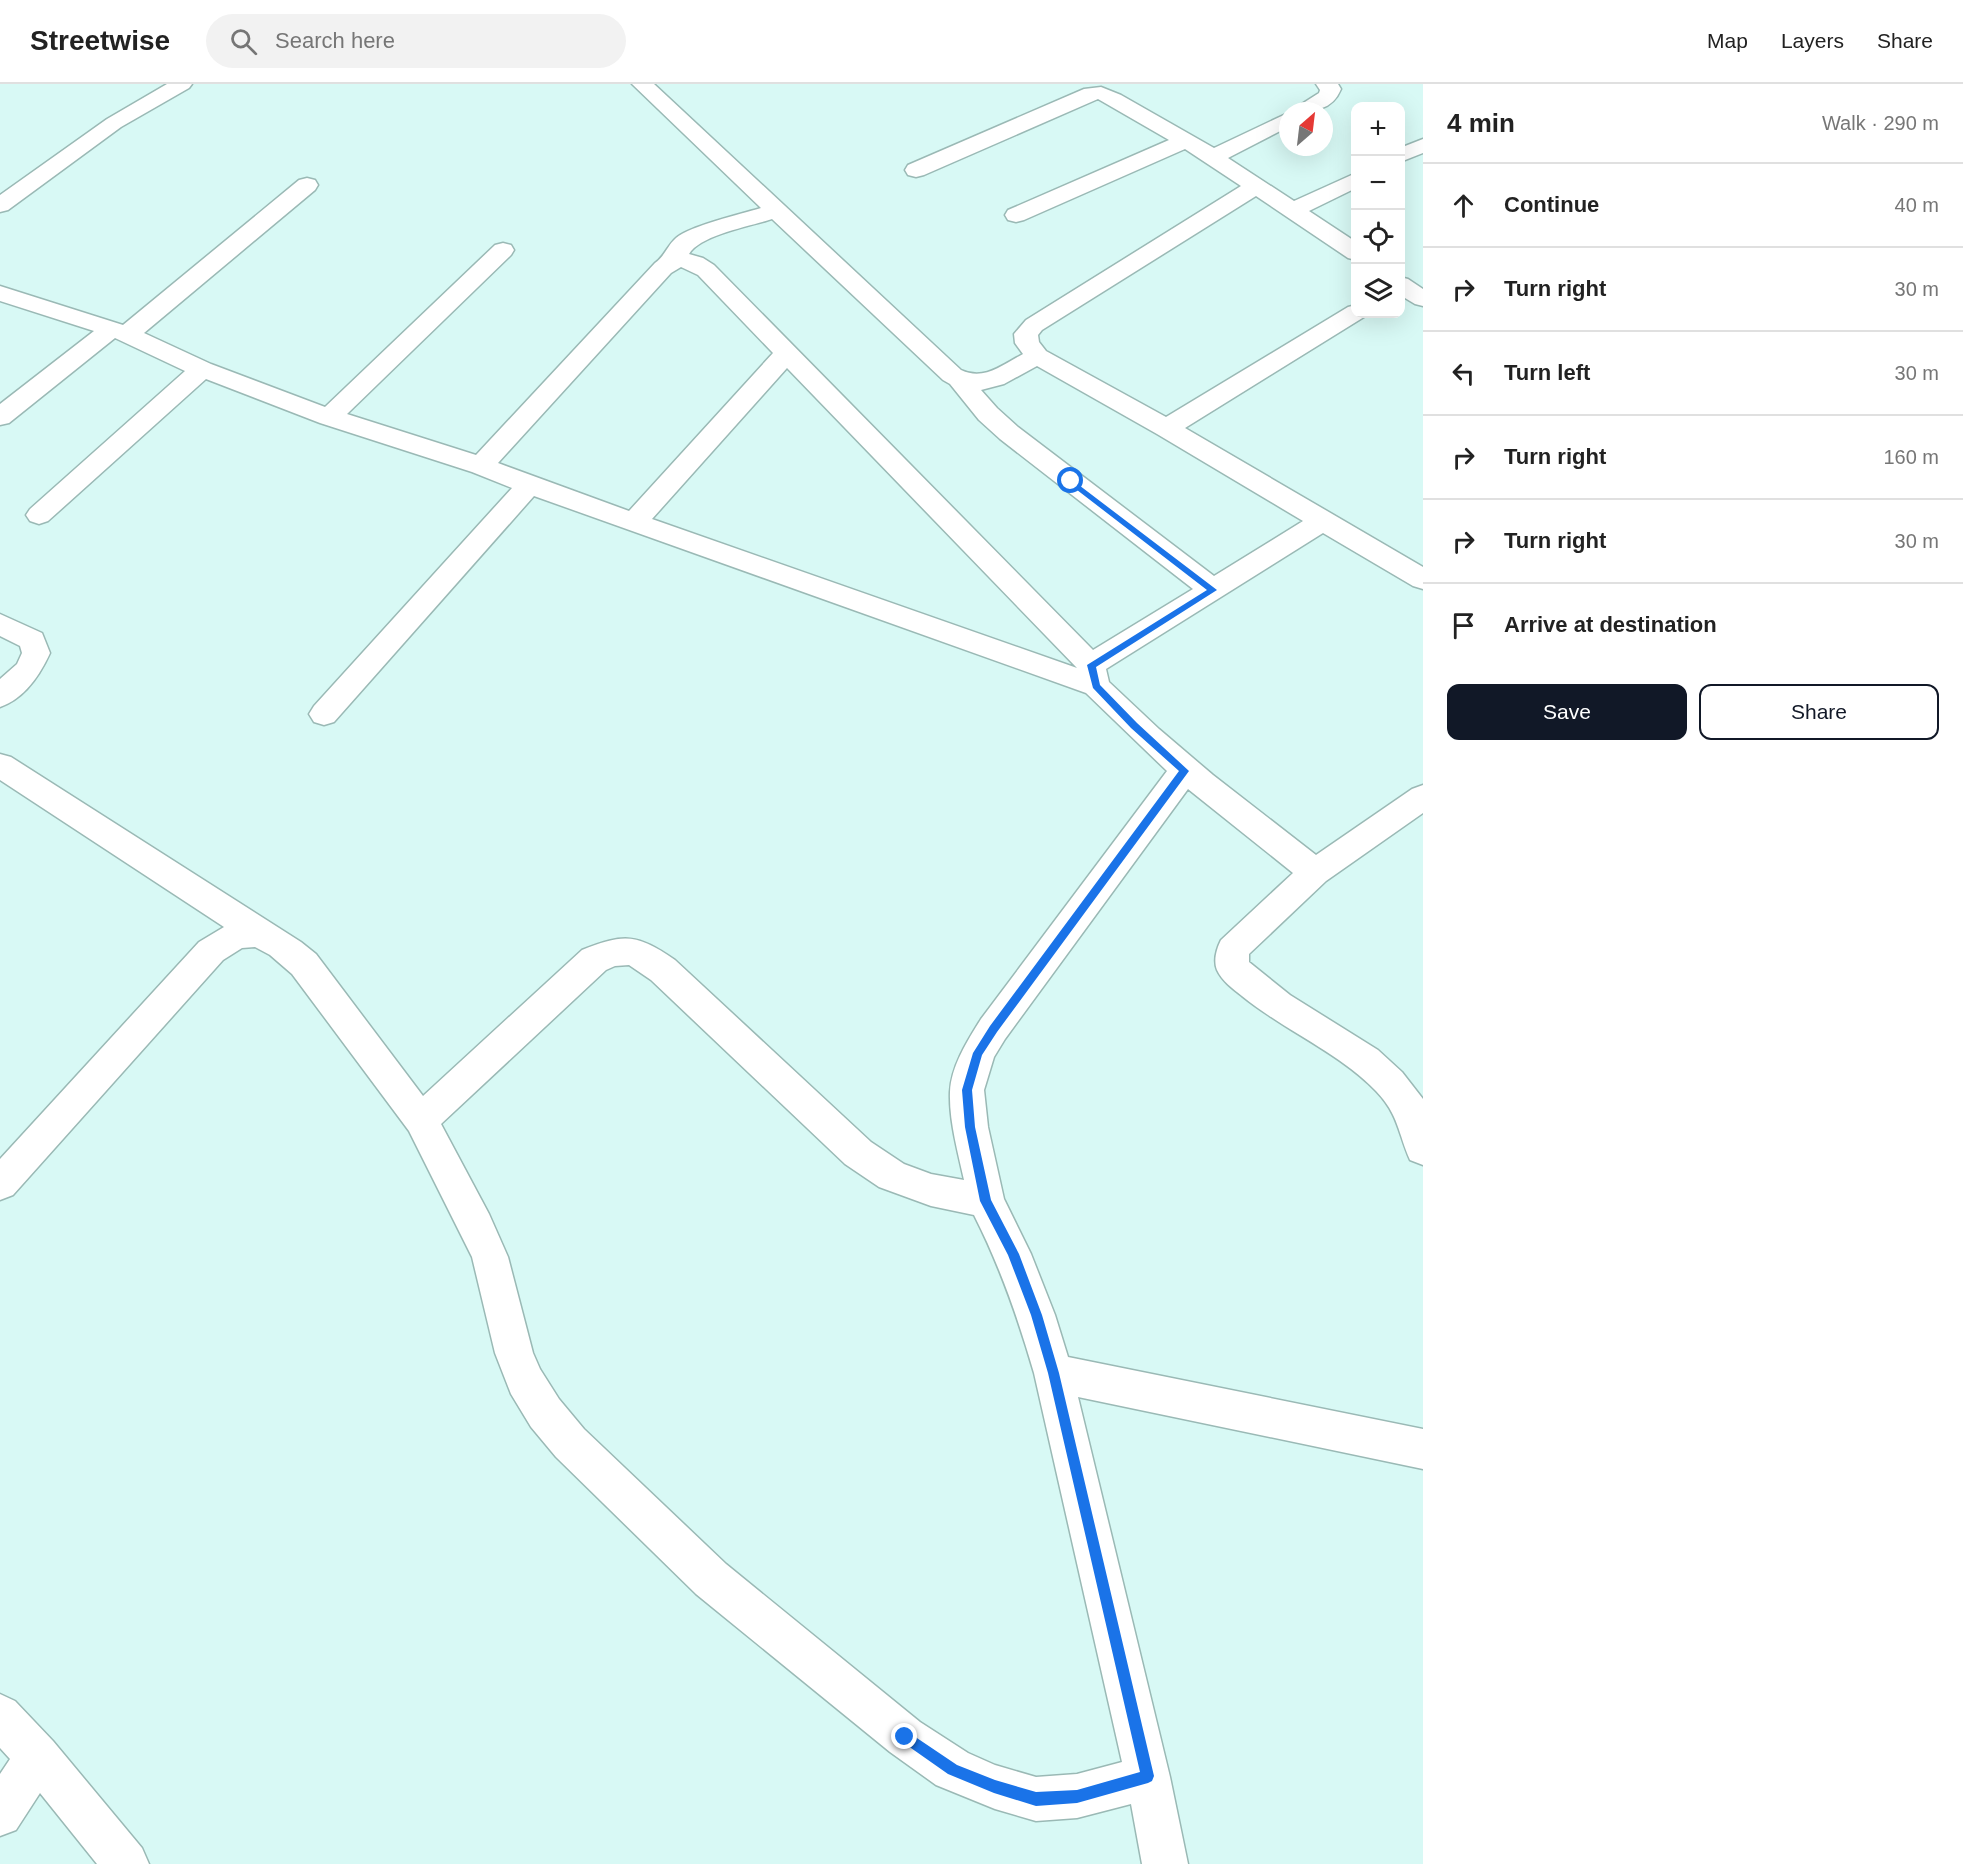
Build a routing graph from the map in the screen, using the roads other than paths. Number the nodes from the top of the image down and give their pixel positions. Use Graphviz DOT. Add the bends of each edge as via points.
graph roads {
  1 [pos="182,84"];
  2 [pos="642,84"];
  3 [pos="1326,84"];
  4 [pos="1318,102"];
  5 [pos="1279,124"];
  6 [pos="1186,141"];
  7 [pos="1423,145"];
  8 [pos="1405,154"];
  9 [pos="1213,157"];
  10 [pos="916,170"];
  11 [pos="1351,182"];
  12 [pos="307,185"];
  13 [pos="1255,187"];
  14 [pos="0,205"];
  15 [pos="776,210"];
  16 [pos="1294,210"];
  17 [pos="1016,215"];
  18 [pos="503,250"];
  19 [pos="1351,250"];
  20 [pos="672,261"];
  21 [pos="1405,287"];
  22 [pos="0,293"];
  23 [pos="1423,299"];
  24 [pos="1351,315"];
  25 [pos="119,332"];
  26 [pos="787,353"];
  27 [pos="1037,356"];
  28 [pos="202,369"];
  29 [pos="960,380"];
  30 [pos="0,417"];
  31 [pos="329,417"];
  32 [pos="1166,428"];
  33 [pos="481,466"];
  34 [pos="529,485"];
  35 [pos="39,515"];
  36 [pos="1323,521"];
  37 [pos="634,522"];
  38 [pos="1423,579"];
  39 [pos="1213,590"];
  40 [pos="0,624"];
  41 [pos="1094,676"];
  42 [pos="0,696"];
  43 [pos="324,714"];
  44 [pos="0,765"];
  45 [pos="1184,771"];
  46 [pos="1423,797"];
  47 [pos="1315,873"];
  48 [pos="263,935"];
  49 [pos="421,1120"];
  50 [pos="1423,1149"];
  51 [pos="0,1184"];
  52 [pos="986,1201"];
  53 [pos="1053,1373"];
  54 [pos="1423,1449"];
  55 [pos="0,1716"];
  56 [pos="38,1756"];
  57 [pos="1148,1776"];
  58 [pos="0,1814"];
  59 [pos="126,1864"];
  60 [pos="1165,1864"];
  1 -- 14 [label="street" via="114,123"];
  2 -- 15 [label="street"];
  3 -- 4 [label="street" via="1331,89"];
  5 -- 9 [label="street"];
  6 -- 9 [label="street"];
  6 -- 10 [label="street" via="1114,99 1091,93"];
  6 -- 17 [label="street"];
  7 -- 8 [label="street"];
  9 -- 13 [label="street"];
  11 -- 16 [label="street"];
  12 -- 25 [label="street"];
  13 -- 16 [label="street"];
  13 -- 27 [label="street" via="1034,326 1026,334 1027,344"];
  15 -- 20 [label="street" via="696,237 684,243"];
  15 -- 29 [label="street"];
  16 -- 19 [label="street"];
  18 -- 31 [label="street"];
  20 -- 26 [label="street" via="692,260 706,270"];
  20 -- 33 [label="street"];
  21 -- 23 [label="street"];
  22 -- 25 [label="street"];
  24 -- 32 [label="street"];
  25 -- 28 [label="street"];
  25 -- 30 [label="street"];
  26 -- 37 [label="street"];
  26 -- 41 [label="street"];
  27 -- 29 [label="street" via="984,383"];
  27 -- 32 [label="street"];
  28 -- 31 [label="street"];
  28 -- 35 [label="street"];
  29 -- 39 [label="street" via="1009,433"];
  31 -- 33 [label="street"];
  32 -- 36 [label="street"];
  33 -- 34 [label="street"];
  34 -- 37 [label="street"];
  34 -- 43 [label="street"];
  36 -- 38 [label="street"];
  36 -- 39 [label="street"];
  37 -- 41 [label="street"];
  39 -- 41 [label="street"];
  40 -- 42 [label="street" via="32,639 36,653 27,670"];
  41 -- 45 [label="street" via="1134,726"];
  44 -- 48 [label="street"];
  45 -- 47 [label="street"];
  45 -- 52 [label="street" via="978,1053 967,1090 970,1127"];
  46 -- 47 [label="street"];
  47 -- 50 [label="street" via="1233,949 1232,967 1252,987 1348,1047 1384,1077 1411,1110"];
  48 -- 49 [label="street" via="289,949 304,964"];
  48 -- 51 [label="street" via="237,936 211,951"];
  49 -- 52 [label="street" via="594,960 617,950 638,953 663,970 858,1153 892,1176"];
  49 -- 57 [label="street" via="485,1247 514,1353 525,1381 545,1413 570,1443 711,1579 905,1737 952,1769 1036,1799 1077,1796"];
  52 -- 53 [label="street" via="1013,1254"];
  53 -- 54 [label="street"];
  53 -- 57 [label="street"];
  55 -- 56 [label="street"];
  56 -- 58 [label="street"];
  56 -- 59 [label="street"];
  57 -- 60 [label="street"];
}
